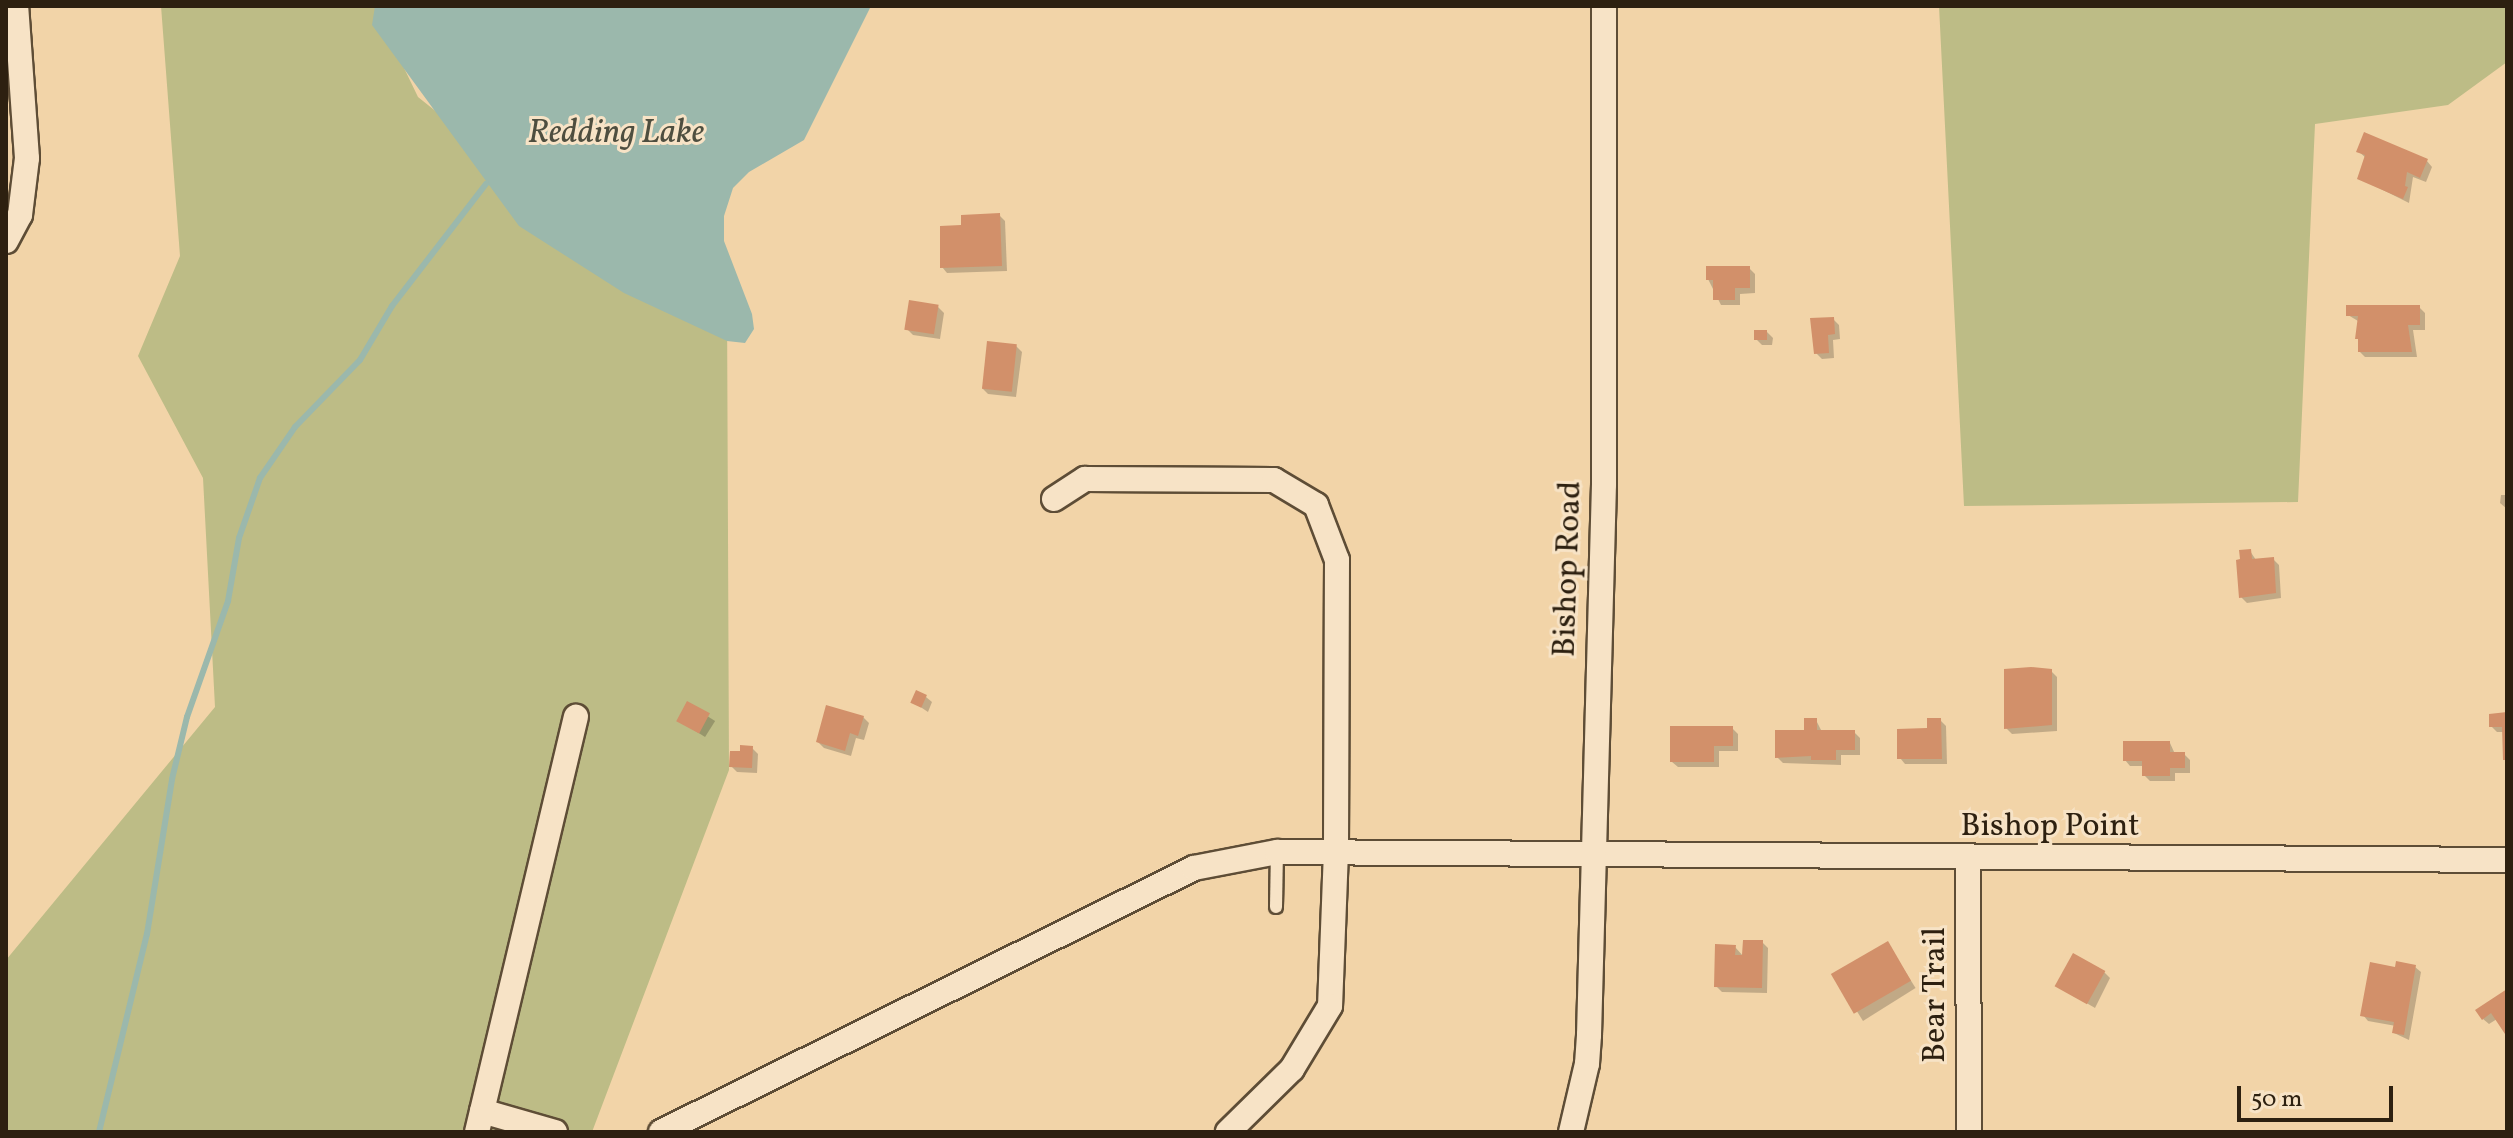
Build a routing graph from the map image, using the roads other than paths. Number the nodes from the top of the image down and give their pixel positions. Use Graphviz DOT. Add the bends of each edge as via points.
graph roads {
  1 [pos="16,6"];
  2 [pos="1604,6"];
  3 [pos="6,241"];
  4 [pos="1054,499"];
  5 [pos="576,717"];
  6 [pos="1336,851"];
  7 [pos="1277,852"];
  8 [pos="1593,856"];
  9 [pos="1968,858"];
  10 [pos="2507,860"];
  11 [pos="1276,907"];
  12 [pos="479,1121"];
  13 [pos="555,1132"];
  14 [pos="661,1132"];
  15 [pos="1228,1132"];
  16 [pos="1571,1132"];
  17 [pos="1969,1132"];
  1 -- 3 [label="street" via="27,158 20,215"];
  2 -- 8 [label="street, Bishop Road" via="1604,484"];
  4 -- 6 [label="street" via="1085,479 1274,480 1316,505 1337,560"];
  5 -- 12 [label="street"];
  6 -- 7 [label="street, Bishop Point"];
  6 -- 8 [label="street, Bishop Point"];
  6 -- 15 [label="street" via="1330,1006 1292,1069"];
  7 -- 11 [label="lane"];
  7 -- 14 [label="street, Bishop Point" via="1194,868"];
  8 -- 9 [label="street, Bishop Point"];
  8 -- 16 [label="street, Bishop Road" via="1587,1064"];
  9 -- 10 [label="street, Bishop Point"];
  9 -- 17 [label="street, Bear Trail"];
  12 -- 13 [label="street"];
}
